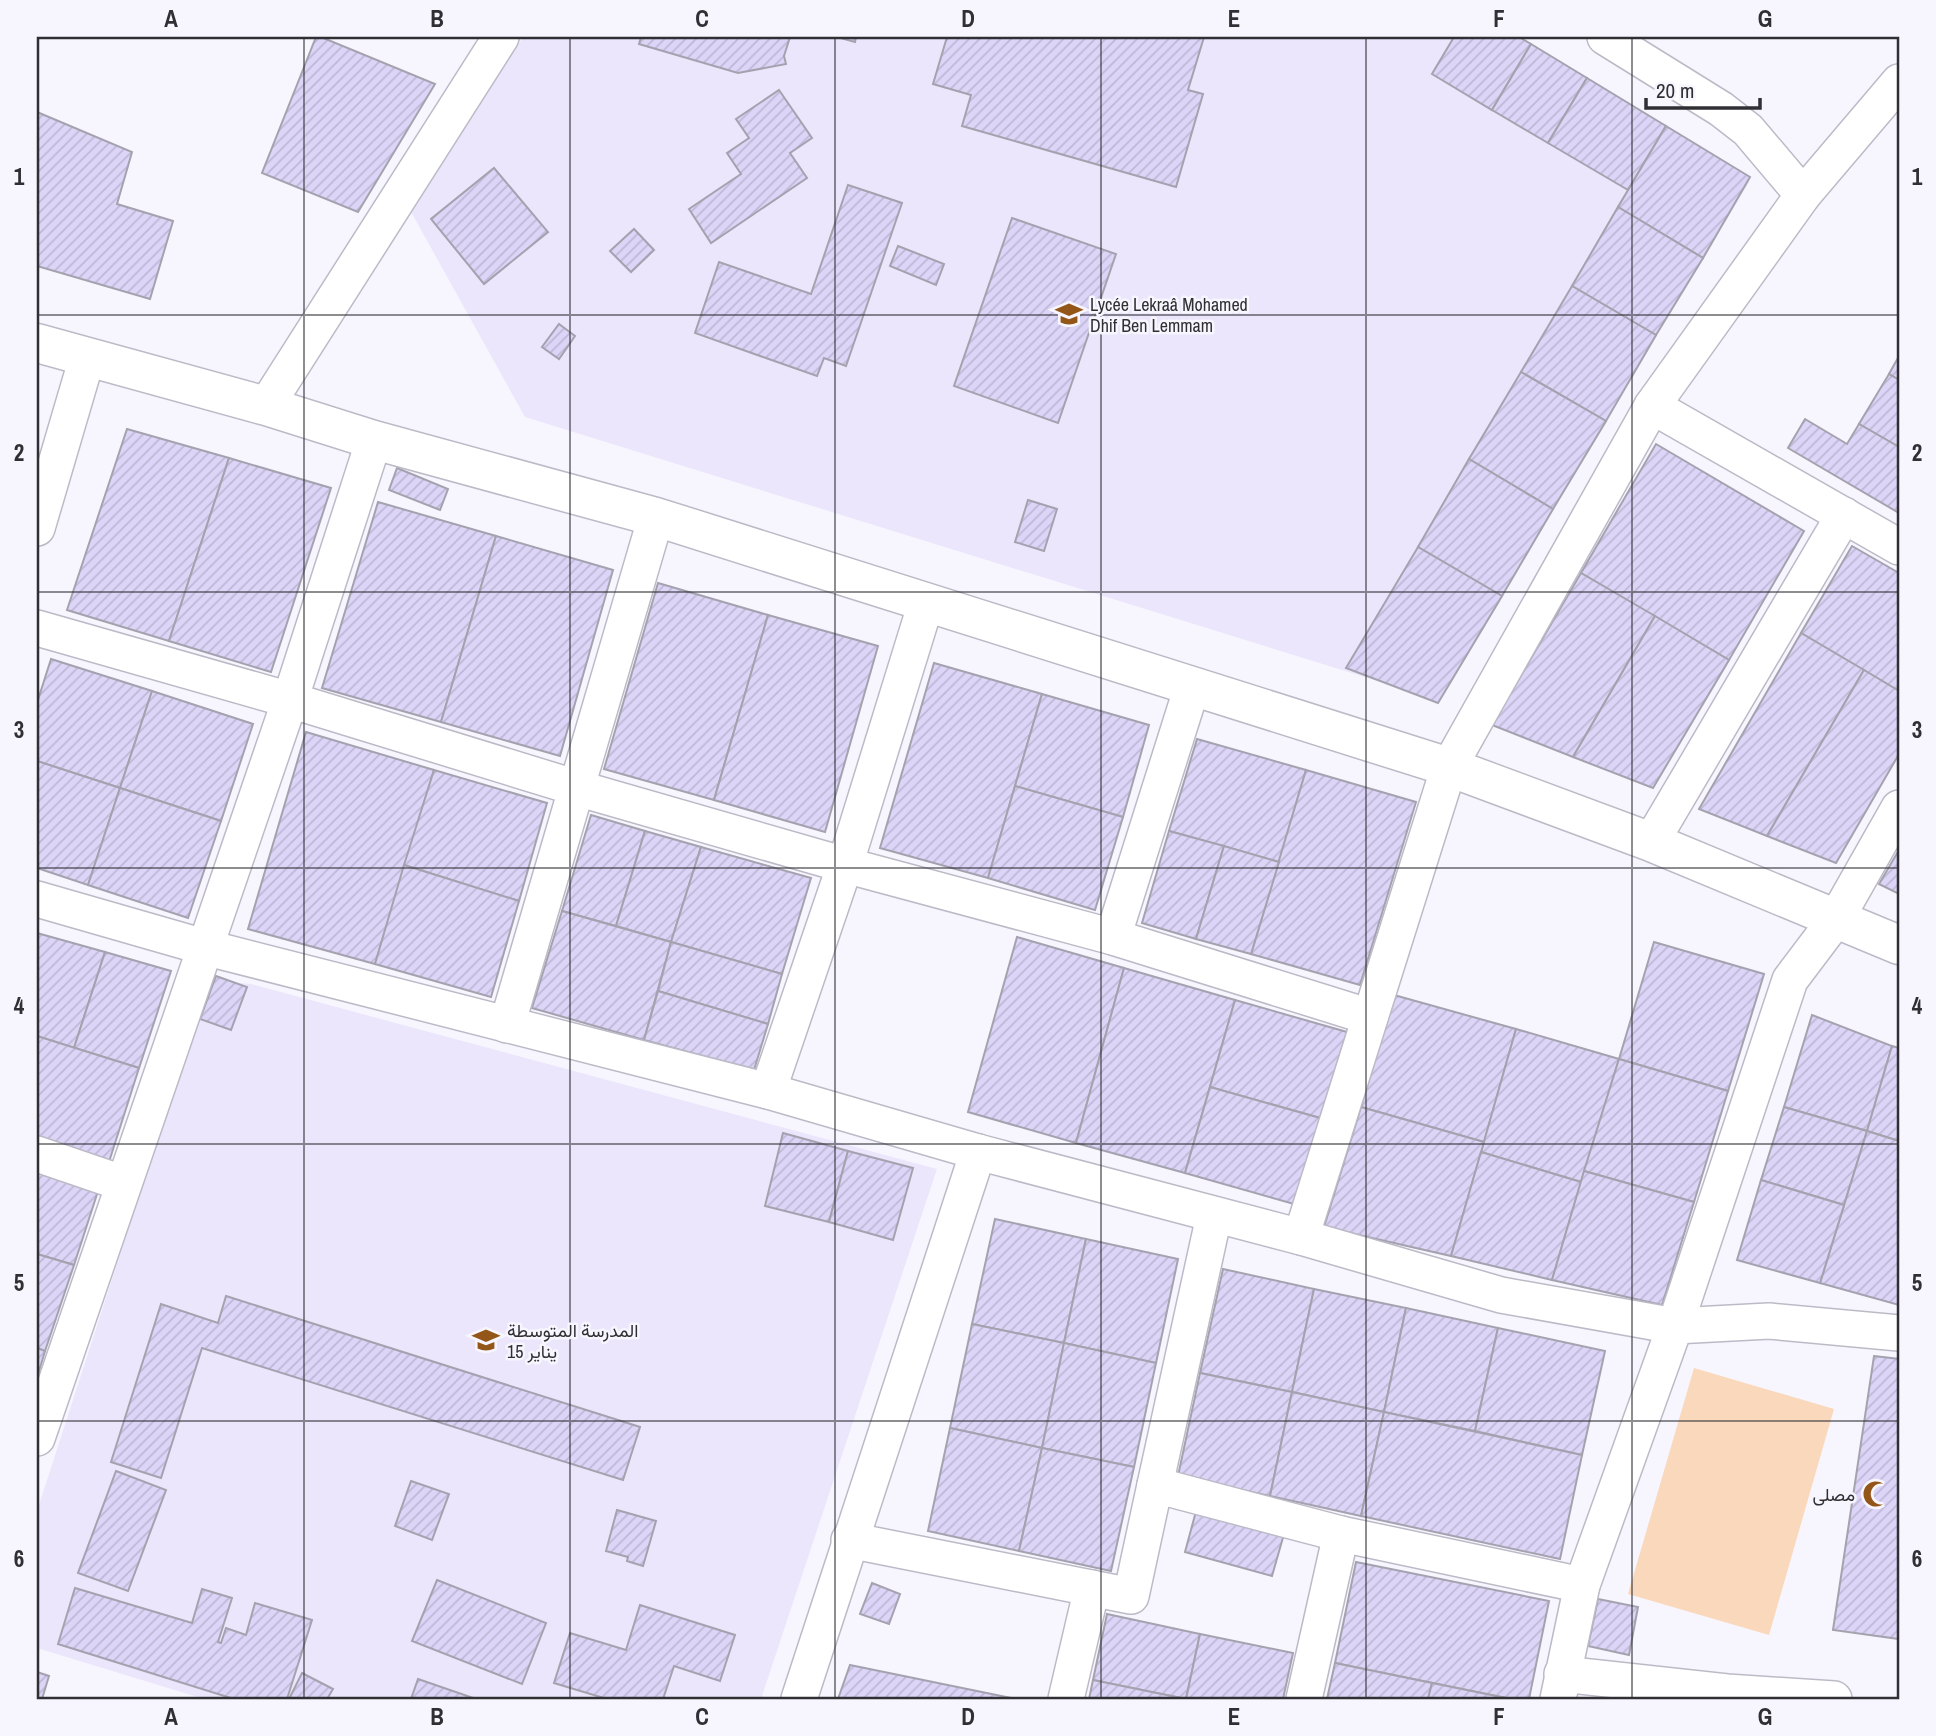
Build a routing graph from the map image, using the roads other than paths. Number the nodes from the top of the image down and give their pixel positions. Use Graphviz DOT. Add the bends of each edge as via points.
graph roads {
  1 [pos="501,37"];
  2 [pos="1605,37"];
  3 [pos="1899,82"];
  4 [pos="1802,195"];
  5 [pos="37,343"];
  6 [pos="87,358"];
  7 [pos="266,406"];
  8 [pos="1651,406"];
  9 [pos="374,440"];
  10 [pos="1844,515"];
  11 [pos="656,517"];
  12 [pos="37,528"];
  13 [pos="1899,547"];
  14 [pos="926,603"];
  15 [pos="37,628"];
  16 [pos="1192,687"];
  17 [pos="290,700"];
  18 [pos="1449,767"];
  19 [pos="577,788"];
  20 [pos="1899,808"];
  21 [pos="1651,842"];
  22 [pos="845,865"];
  23 [pos="37,899"];
  24 [pos="1836,919"];
  25 [pos="1113,937"];
  26 [pos="1899,945"];
  27 [pos="204,947"];
  28 [pos="1370,1017"];
  29 [pos="507,1025"];
  30 [pos="768,1091"];
  31 [pos="978,1152"];
  32 [pos="37,1154"];
  33 [pos="122,1183"];
  34 [pos="1214,1216"];
  35 [pos="1301,1237"];
  36 [pos="1675,1326"];
  37 [pos="1899,1333"];
  38 [pos="37,1438"];
  39 [pos="1155,1485"];
  40 [pos="1341,1534"];
  41 [pos="849,1540"];
  42 [pos="1582,1585"];
  43 [pos="1092,1588"];
  44 [pos="1560,1686"];
  45 [pos="1727,1696"];
  46 [pos="799,1699"];
  47 [pos="1066,1699"];
  48 [pos="1304,1699"];
  49 [pos="1834,1699"];
  1 -- 7 [label="street"];
  2 -- 4 [label="street" via="1748,130"];
  3 -- 4 [label="street"];
  4 -- 8 [label="street"];
  5 -- 6 [label="street"];
  6 -- 7 [label="street"];
  6 -- 12 [label="street"];
  7 -- 9 [label="street"];
  8 -- 10 [label="street"];
  8 -- 18 [label="street"];
  9 -- 11 [label="street"];
  9 -- 17 [label="street"];
  10 -- 13 [label="street"];
  10 -- 21 [label="street"];
  11 -- 14 [label="street"];
  11 -- 19 [label="street"];
  14 -- 16 [label="street"];
  14 -- 22 [label="street"];
  15 -- 17 [label="street"];
  16 -- 18 [label="street"];
  16 -- 25 [label="street"];
  17 -- 19 [label="street"];
  17 -- 27 [label="street"];
  18 -- 21 [label="street"];
  18 -- 28 [label="street"];
  19 -- 22 [label="street"];
  19 -- 29 [label="street"];
  20 -- 24 [label="street"];
  21 -- 24 [label="street"];
  22 -- 25 [label="street"];
  22 -- 30 [label="street"];
  23 -- 27 [label="street"];
  24 -- 26 [label="street"];
  24 -- 36 [label="street" via="1790,980"];
  25 -- 28 [label="street"];
  27 -- 29 [label="street"];
  27 -- 33 [label="street"];
  28 -- 35 [label="street"];
  29 -- 30 [label="street"];
  30 -- 31 [label="street"];
  31 -- 34 [label="street"];
  31 -- 41 [label="street"];
  32 -- 33 [label="street"];
  33 -- 38 [label="street"];
  34 -- 35 [label="street"];
  34 -- 39 [label="street"];
  35 -- 36 [label="street" via="1501,1295"];
  36 -- 37 [label="street" via="1769,1321"];
  36 -- 42 [label="street"];
  39 -- 40 [label="street"];
  39 -- 43 [label="street" via="1130,1596"];
  40 -- 42 [label="street"];
  40 -- 48 [label="street"];
  41 -- 43 [label="street"];
  41 -- 46 [label="street"];
  42 -- 44 [label="street"];
  43 -- 47 [label="street"];
  44 -- 45 [label="street"];
  45 -- 49 [label="street"];
}
